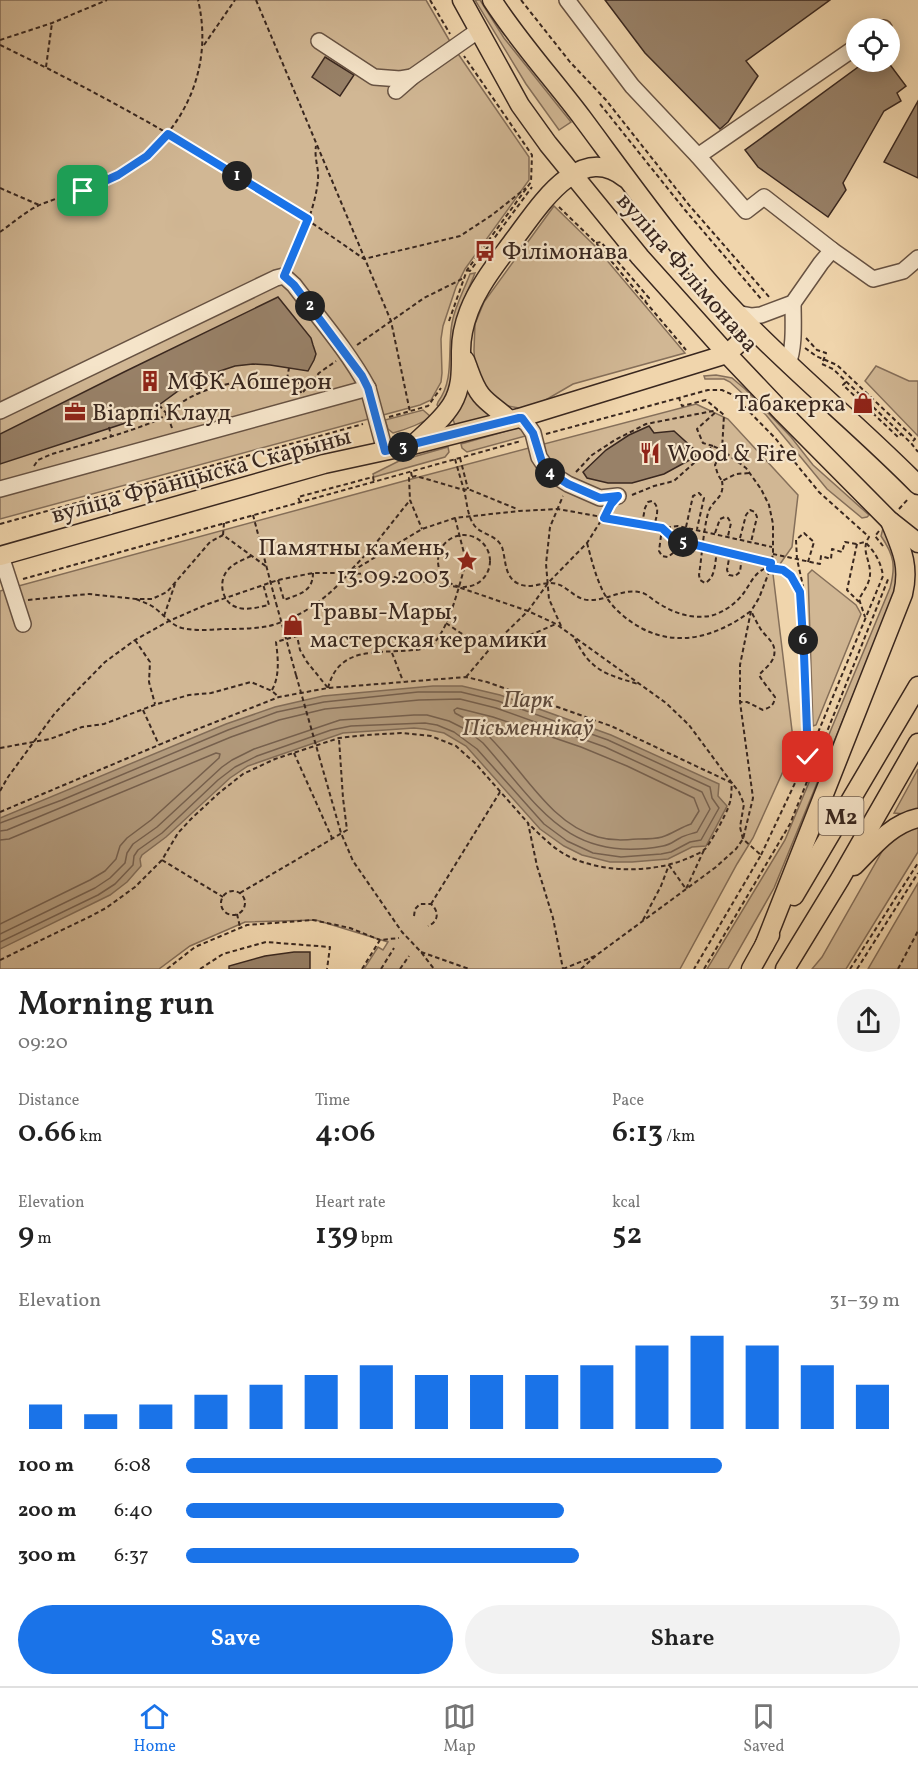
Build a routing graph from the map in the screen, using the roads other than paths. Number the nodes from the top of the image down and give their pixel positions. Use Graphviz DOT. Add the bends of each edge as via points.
graph roads {
  1 [pos="462,0"];
  2 [pos="492,0"];
  3 [pos="567,0"];
  4 [pos="479,30"];
  5 [pos="319,41"];
  6 [pos="846,54"];
  7 [pos="412,78"];
  8 [pos="396,91"];
  9 [pos="698,156"];
  10 [pos="573,175"];
  11 [pos="629,181"];
  12 [pos="832,250"];
  13 [pos="918,258"];
  14 [pos="793,303"];
  15 [pos="736,313"];
  16 [pos="753,330"];
  17 [pos="461,350"];
  18 [pos="727,354"];
  19 [pos="788,364"];
  20 [pos="368,388"];
  21 [pos="541,410"];
  22 [pos="0,411"];
  23 [pos="514,419"];
  24 [pos="533,433"];
  25 [pos="412,445"];
  26 [pos="385,451"];
  27 [pos="918,485"];
  28 [pos="0,489"];
  29 [pos="618,496"];
  30 [pos="890,520"];
  31 [pos="918,543"];
  32 [pos="0,556"];
  33 [pos="23,624"];
  34 [pos="918,686"];
  35 [pos="918,743"];
  36 [pos="918,818"];
  37 [pos="840,879"];
  38 [pos="764,946"];
  39 [pos="751,969"];
  40 [pos="785,969"];
  1 -- 4 [label="main road, вуліца Філімонава"];
  2 -- 11 [label="main road, вуліца Філімонава"];
  3 -- 9 [label="lane" via="632,86"];
  4 -- 7 [label="lane"];
  4 -- 10 [label="main road, вуліца Філімонава" via="520,105"];
  5 -- 7 [label="lane" via="374,77"];
  6 -- 9 [label="lane"];
  7 -- 8 [label="lane"];
  9 -- 12 [label="lane" via="746,212 764,197"];
  10 -- 11 [label="main road" via="602,168"];
  10 -- 17 [label="main road" via="546,197 486,278 470,308"];
  10 -- 18 [label="main road, вуліца Філімонава"];
  11 -- 15 [label="main road, вуліца Філімонава"];
  12 -- 13 [label="lane" via="873,279 903,271"];
  12 -- 14 [label="lane"];
  14 -- 15 [label="lane" via="753,316"];
  14 -- 19 [label="lane"];
  15 -- 16 [label="main road, вуліца Філімонава"];
  16 -- 18 [label="main road, вуліца Францыска Скарыны"];
  16 -- 19 [label="main road, вуліца Філімонава"];
  17 -- 23 [label="main road" via="476,388 487,401"];
  17 -- 25 [label="main road" via="462,376 452,405"];
  18 -- 21 [label="main road, вуліца Францыска Скарыны"];
  18 -- 30 [label="main road, вуліца Філімонава"];
  19 -- 27 [label="main road, вуліца Філімонава"];
  20 -- 22 [label="lane" via="294,285 287,268 276,278"];
  20 -- 26 [label="lane"];
  20 -- 28 [label="lane"];
  21 -- 23 [label="main road, вуліца Францыска Скарыны"];
  21 -- 24 [label="lane"];
  23 -- 24 [label="lane" via="527,424"];
  23 -- 25 [label="main road, вуліца Францыска Скарыны"];
  24 -- 29 [label="lane" via="542,462 553,475 600,498"];
  25 -- 26 [label="main road, вуліца Францыска Скарыны"];
  26 -- 32 [label="main road, вуліца Францыска Скарыны"];
  30 -- 31 [label="main road, вуліца Філімонава"];
  30 -- 38 [label="main road" via="906,568 903,594"];
  32 -- 33 [label="lane"];
  34 -- 38 [label="main road, М2"];
  35 -- 37 [label="main road, М2"];
  36 -- 37 [label="main road" via="891,830"];
  37 -- 40 [label="main road, М2"];
  38 -- 39 [label="main road, М2"];
}
